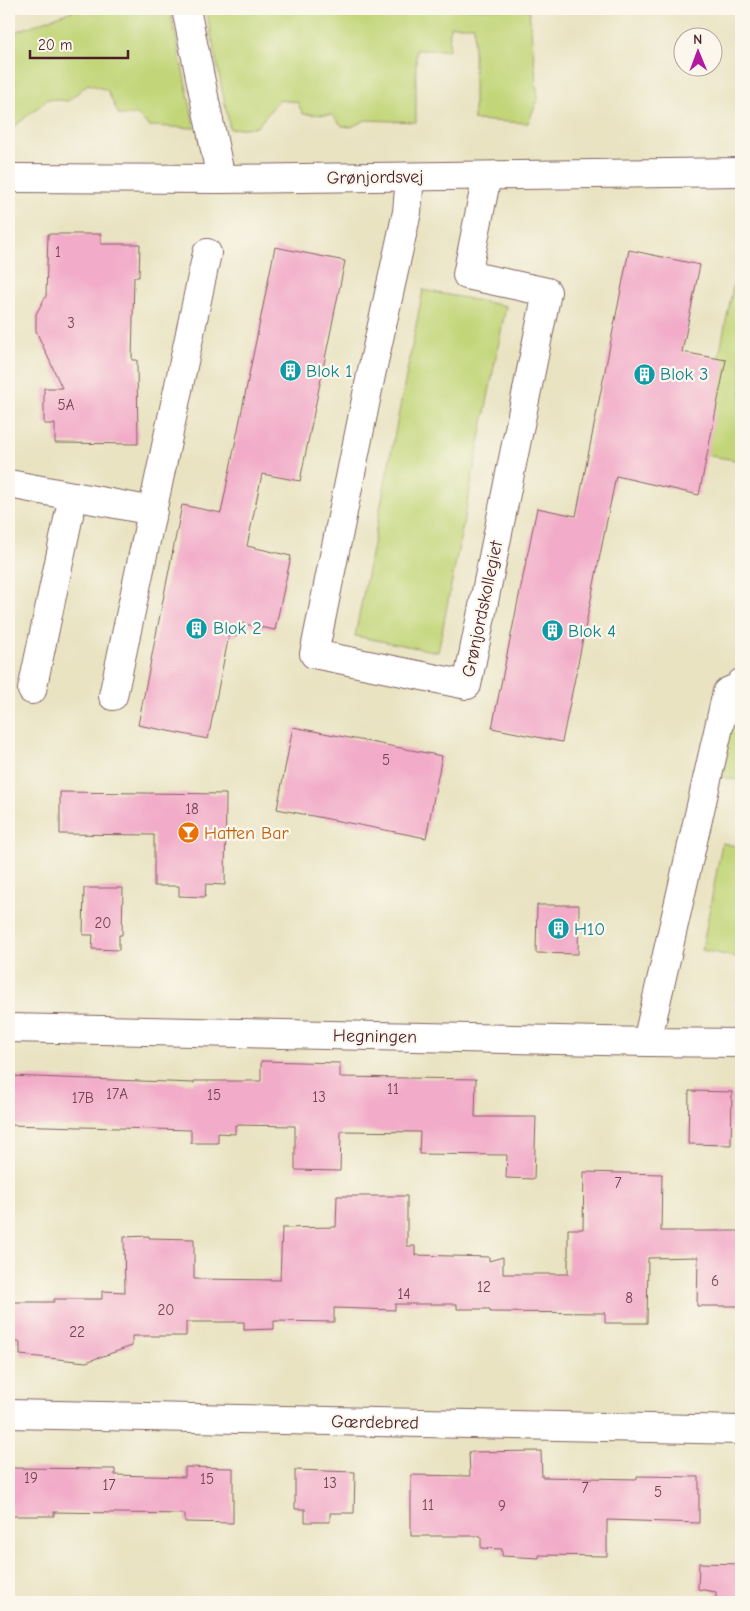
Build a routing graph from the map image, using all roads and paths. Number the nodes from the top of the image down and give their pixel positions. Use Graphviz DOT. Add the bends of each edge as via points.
graph roads {
  1 [pos="186,9"];
  2 [pos="741,172"];
  3 [pos="487,176"];
  4 [pos="410,177"];
  5 [pos="9,178"];
  6 [pos="221,179"];
  7 [pos="208,253"];
  8 [pos="9,484"];
  9 [pos="74,496"];
  10 [pos="153,511"];
  11 [pos="741,683"];
  12 [pos="32,690"];
  13 [pos="113,696"];
  14 [pos="9,1028"];
  15 [pos="646,1042"];
  16 [pos="741,1043"];
  17 [pos="9,1414"];
  18 [pos="741,1430"];
  1 -- 6 [label="street"];
  2 -- 3 [label="street, Grønjordsvej"];
  3 -- 4 [label="street, Grønjordsvej"];
  3 -- 4 [label="street, Grønjordskollegiet" via="467,275 547,292 468,685 314,654 407,212"];
  4 -- 6 [label="street, Grønjordsvej"];
  5 -- 6 [label="street, Grønjordsvej"];
  7 -- 10 [label="street"];
  8 -- 9 [label="street"];
  9 -- 10 [label="street"];
  9 -- 12 [label="street"];
  10 -- 13 [label="street"];
  11 -- 15 [label="street" via="741,686 726,692"];
  14 -- 15 [label="street, Hegningen"];
  15 -- 16 [label="street, Hegningen"];
  17 -- 18 [label="street, Gærdebred"];
}
